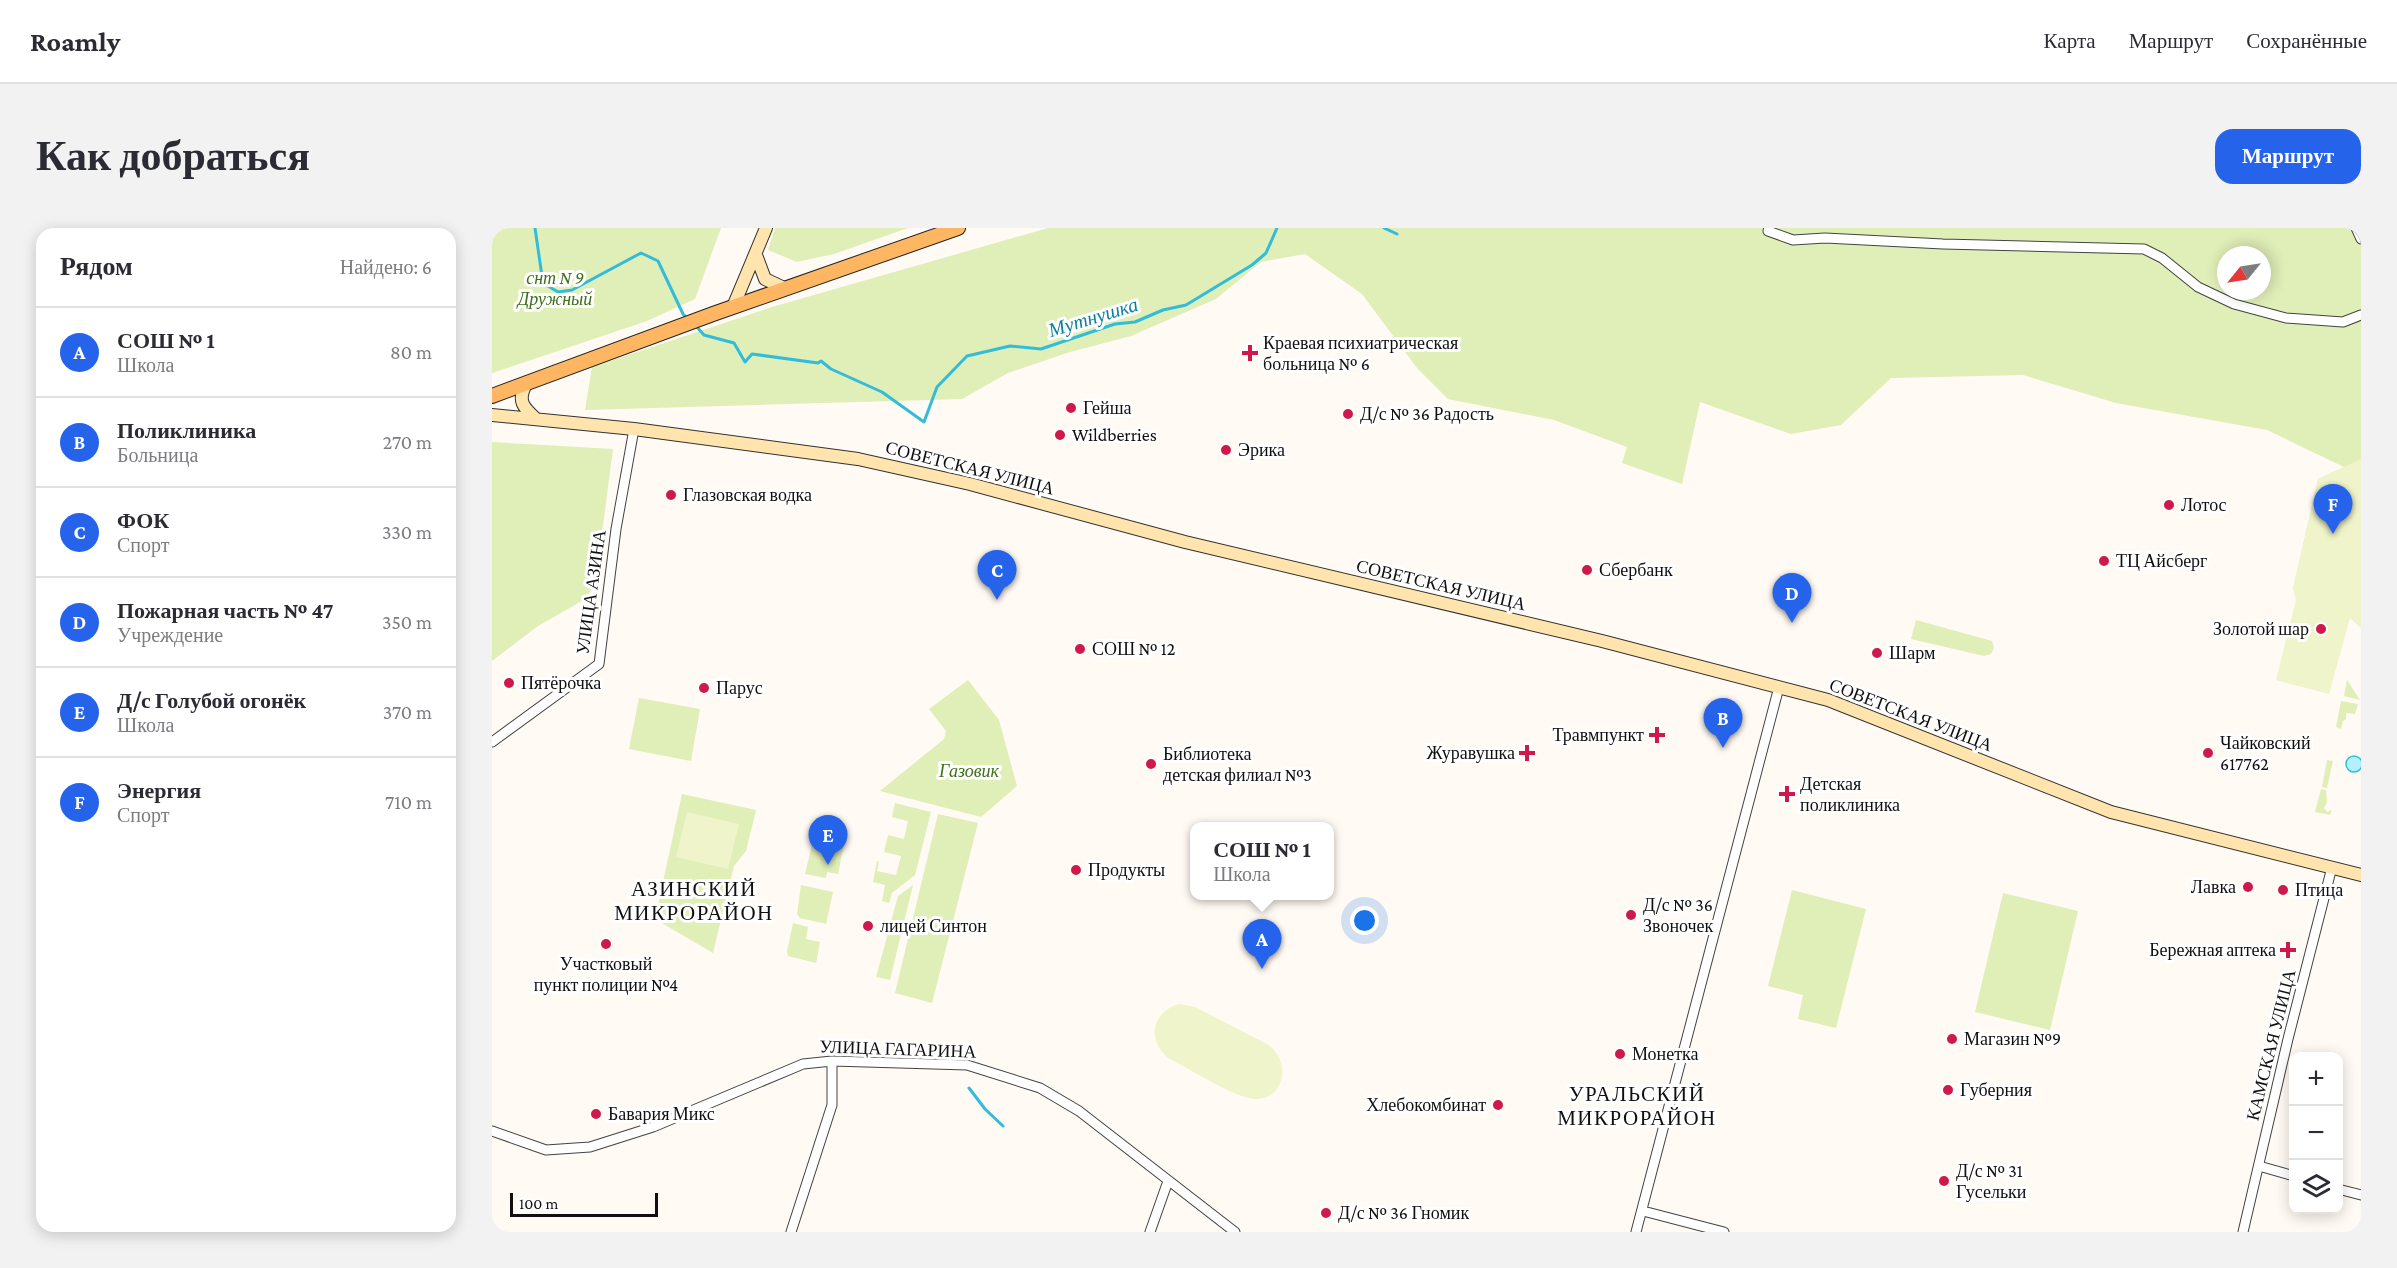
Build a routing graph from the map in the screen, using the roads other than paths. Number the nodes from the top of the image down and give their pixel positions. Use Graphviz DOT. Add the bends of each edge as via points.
graph roads {
  1 [pos="766,228"];
  2 [pos="958,228"];
  3 [pos="2356,228"];
  4 [pos="1769,230"];
  5 [pos="2361,239"];
  6 [pos="756,255"];
  7 [pos="784,288"];
  8 [pos="733,307"];
  9 [pos="2361,315"];
  10 [pos="526,384"];
  11 [pos="492,396"];
  12 [pos="492,415"];
  13 [pos="536,419"];
  14 [pos="634,429"];
  15 [pos="1779,687"];
  16 [pos="492,742"];
  17 [pos="2332,867"];
  18 [pos="2361,875"];
  19 [pos="832,1061"];
  20 [pos="492,1131"];
  21 [pos="2259,1166"];
  22 [pos="2289,1175"];
  23 [pos="1168,1181"];
  24 [pos="2343,1190"];
  25 [pos="2361,1195"];
  26 [pos="1643,1212"];
  27 [pos="790,1232"];
  28 [pos="1150,1232"];
  29 [pos="1235,1232"];
  30 [pos="1636,1232"];
  31 [pos="1724,1232"];
  32 [pos="2243,1232"];
  1 -- 6 [label="main road"];
  2 -- 7 [label="main road"];
  3 -- 5 [label="street"];
  4 -- 9 [label="street" via="1792,240 2144,249 2198,287 2234,304 2286,318 2343,322"];
  6 -- 7 [label="main road" via="765,279"];
  6 -- 8 [label="main road"];
  7 -- 8 [label="main road"];
  8 -- 10 [label="main road"];
  10 -- 11 [label="main road"];
  10 -- 13 [label="main road" via="522,402"];
  12 -- 13 [label="main road, СОВЕТСКАЯ УЛИЦА"];
  13 -- 14 [label="main road, СОВЕТСКАЯ УЛИЦА"];
  14 -- 15 [label="main road, СОВЕТСКАЯ УЛИЦА" via="858,459 908,470"];
  14 -- 16 [label="street, УЛИЦА АЗИНА" via="599,664"];
  15 -- 17 [label="main road, СОВЕТСКАЯ УЛИЦА" via="1846,707 2111,812"];
  15 -- 26 [label="street"];
  17 -- 18 [label="main road, СОВЕТСКАЯ УЛИЦА"];
  17 -- 21 [label="street, КАМСКАЯ УЛИЦА"];
  19 -- 20 [label="street, УЛИЦА ГАГАРИНА" via="803,1064 653,1127 590,1147 546,1150"];
  19 -- 23 [label="street, УЛИЦА ГАГАРИНА" via="967,1065 1040,1088 1079,1111"];
  19 -- 27 [label="street" via="832,1105"];
  21 -- 22 [label="street"];
  21 -- 32 [label="street, КАМСКАЯ УЛИЦА"];
  23 -- 28 [label="street"];
  23 -- 29 [label="street, УЛИЦА ГАГАРИНА"];
  24 -- 25 [label="street"];
  26 -- 30 [label="street"];
  26 -- 31 [label="street"];
}
